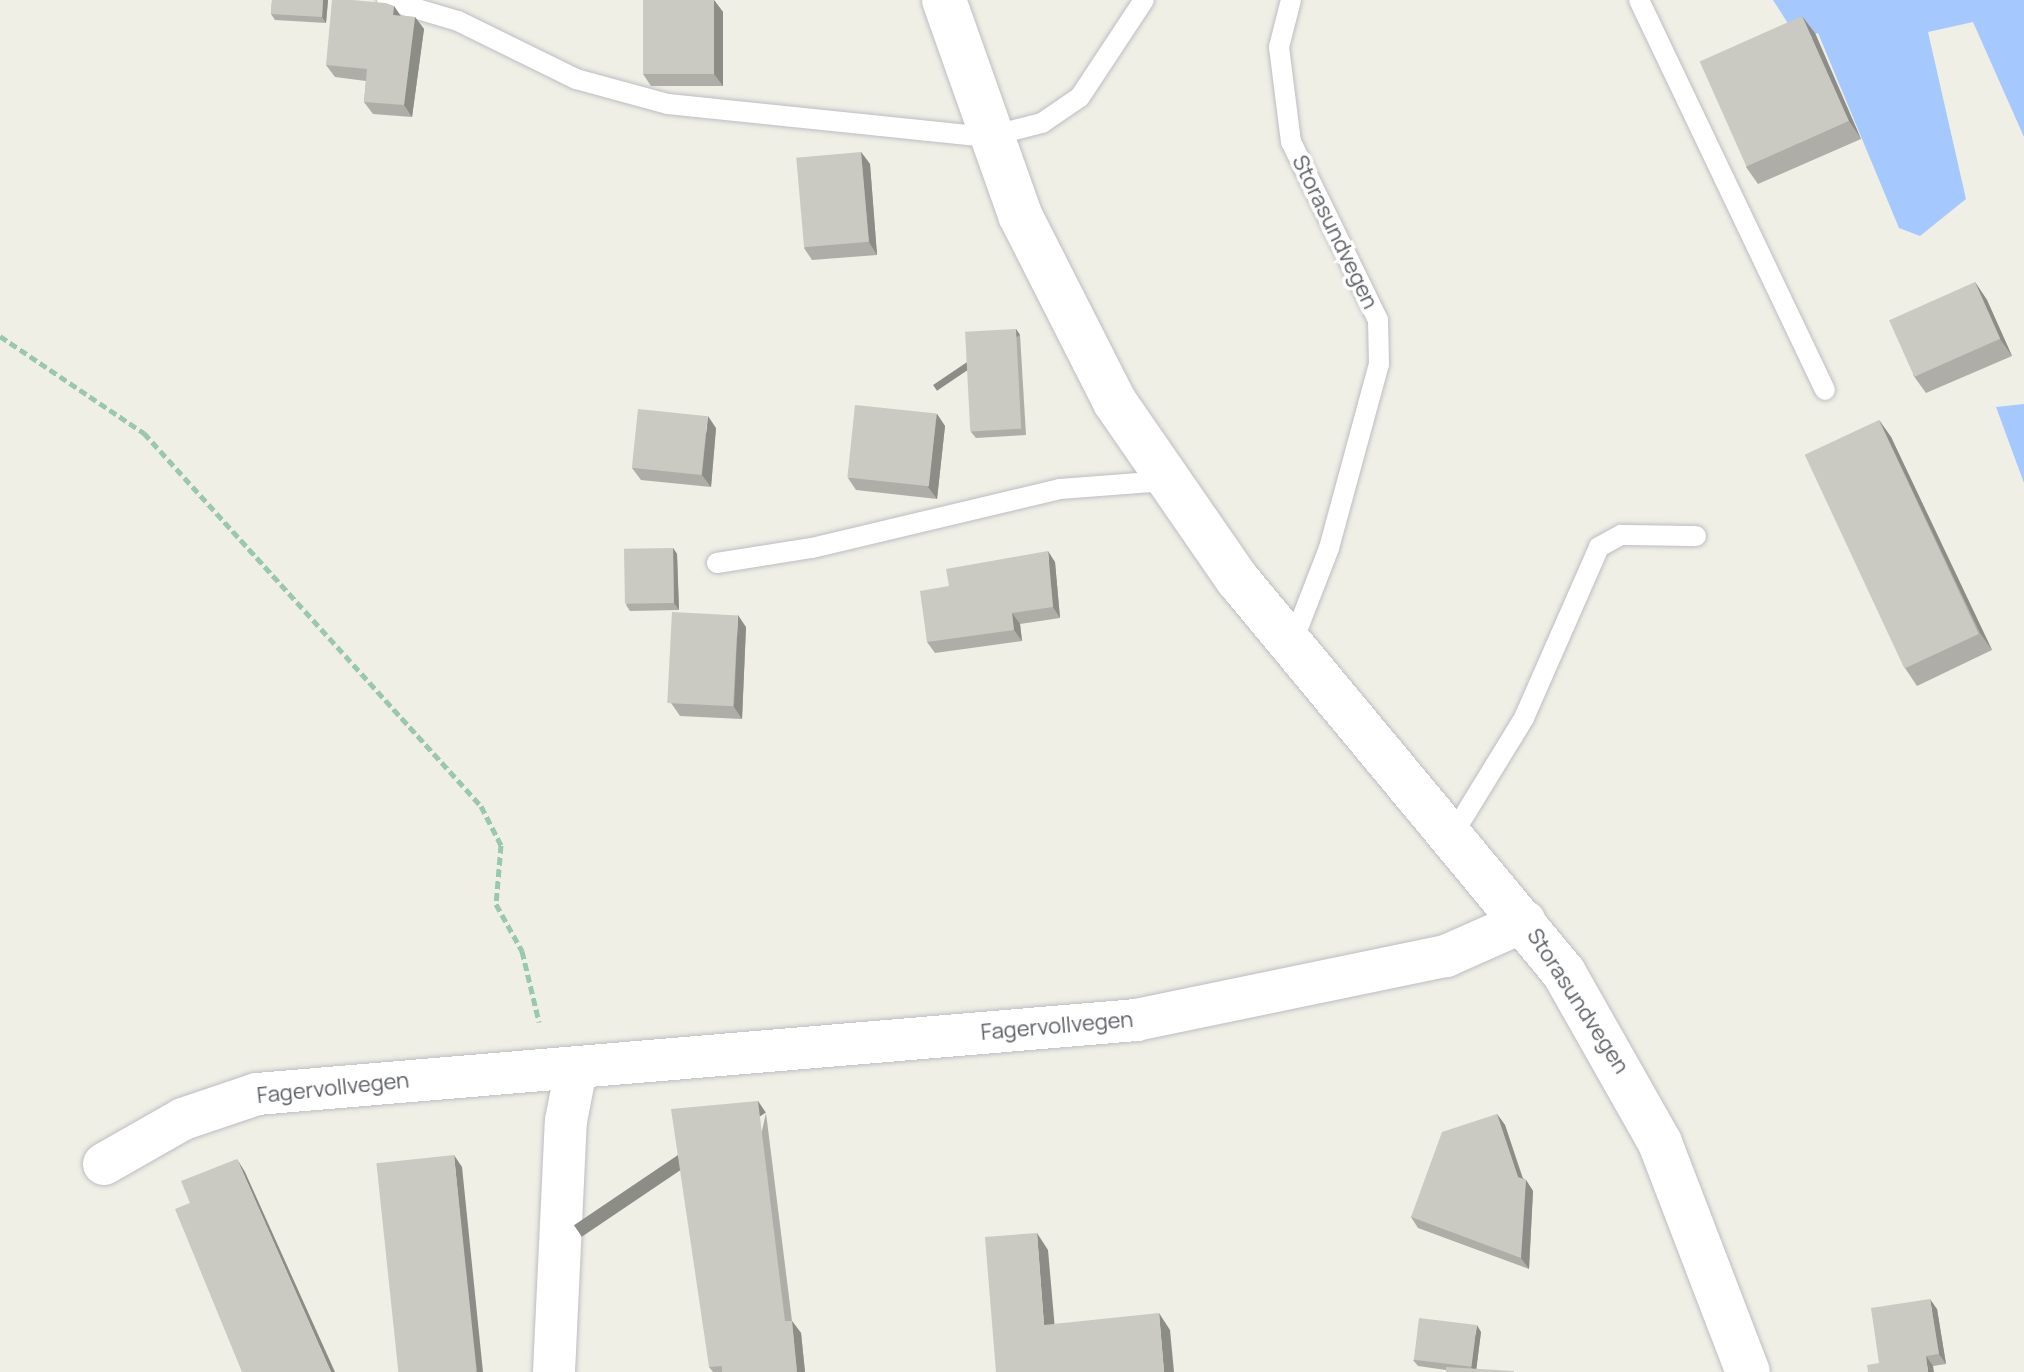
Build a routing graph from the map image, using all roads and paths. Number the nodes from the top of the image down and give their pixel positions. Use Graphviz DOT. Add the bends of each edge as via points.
graph roads {
  1 [pos="387,0"];
  2 [pos="944,0"];
  3 [pos="1144,0"];
  4 [pos="1291,0"];
  5 [pos="1639,0"];
  6 [pos="987,137"];
  7 [pos="0,336"];
  8 [pos="1825,390"];
  9 [pos="1165,481"];
  10 [pos="1696,536"];
  11 [pos="717,563"];
  12 [pos="1291,646"];
  13 [pos="1453,834"];
  14 [pos="1525,921"];
  15 [pos="561,1070"];
  16 [pos="104,1164"];
  17 [pos="554,1372"];
  18 [pos="1748,1372"];
  1 -- 6 [label="lane" via="458,21 576,79 668,104"];
  2 -- 6 [label="main road, Storasundvegen"];
  3 -- 6 [label="lane" via="1080,97 1042,123"];
  4 -- 12 [label="lane, Storasundvegen" via="1279,47 1291,142 1378,320 1379,364 1329,548"];
  5 -- 8 [label="lane"];
  6 -- 9 [label="main road, Storasundvegen" via="1068,316"];
  7 -- 15 [label="path" via="144,433 481,806 501,845 496,904 534,985"];
  9 -- 11 [label="lane" via="1060,489 812,548"];
  9 -- 12 [label="main road, Storasundvegen"];
  10 -- 13 [label="lane" via="1621,535 1599,547 1524,718"];
  12 -- 13 [label="main road, Storasundvegen"];
  13 -- 14 [label="main road, Storasundvegen"];
  14 -- 15 [label="street, Fagervollvegen" via="1446,956 1136,1020"];
  14 -- 18 [label="main road, Storasundvegen" via="1621,1063 1666,1157"];
  15 -- 16 [label="street, Fagervollvegen" via="257,1094 183,1119"];
  15 -- 17 [label="street" via="566,1121"];
}
